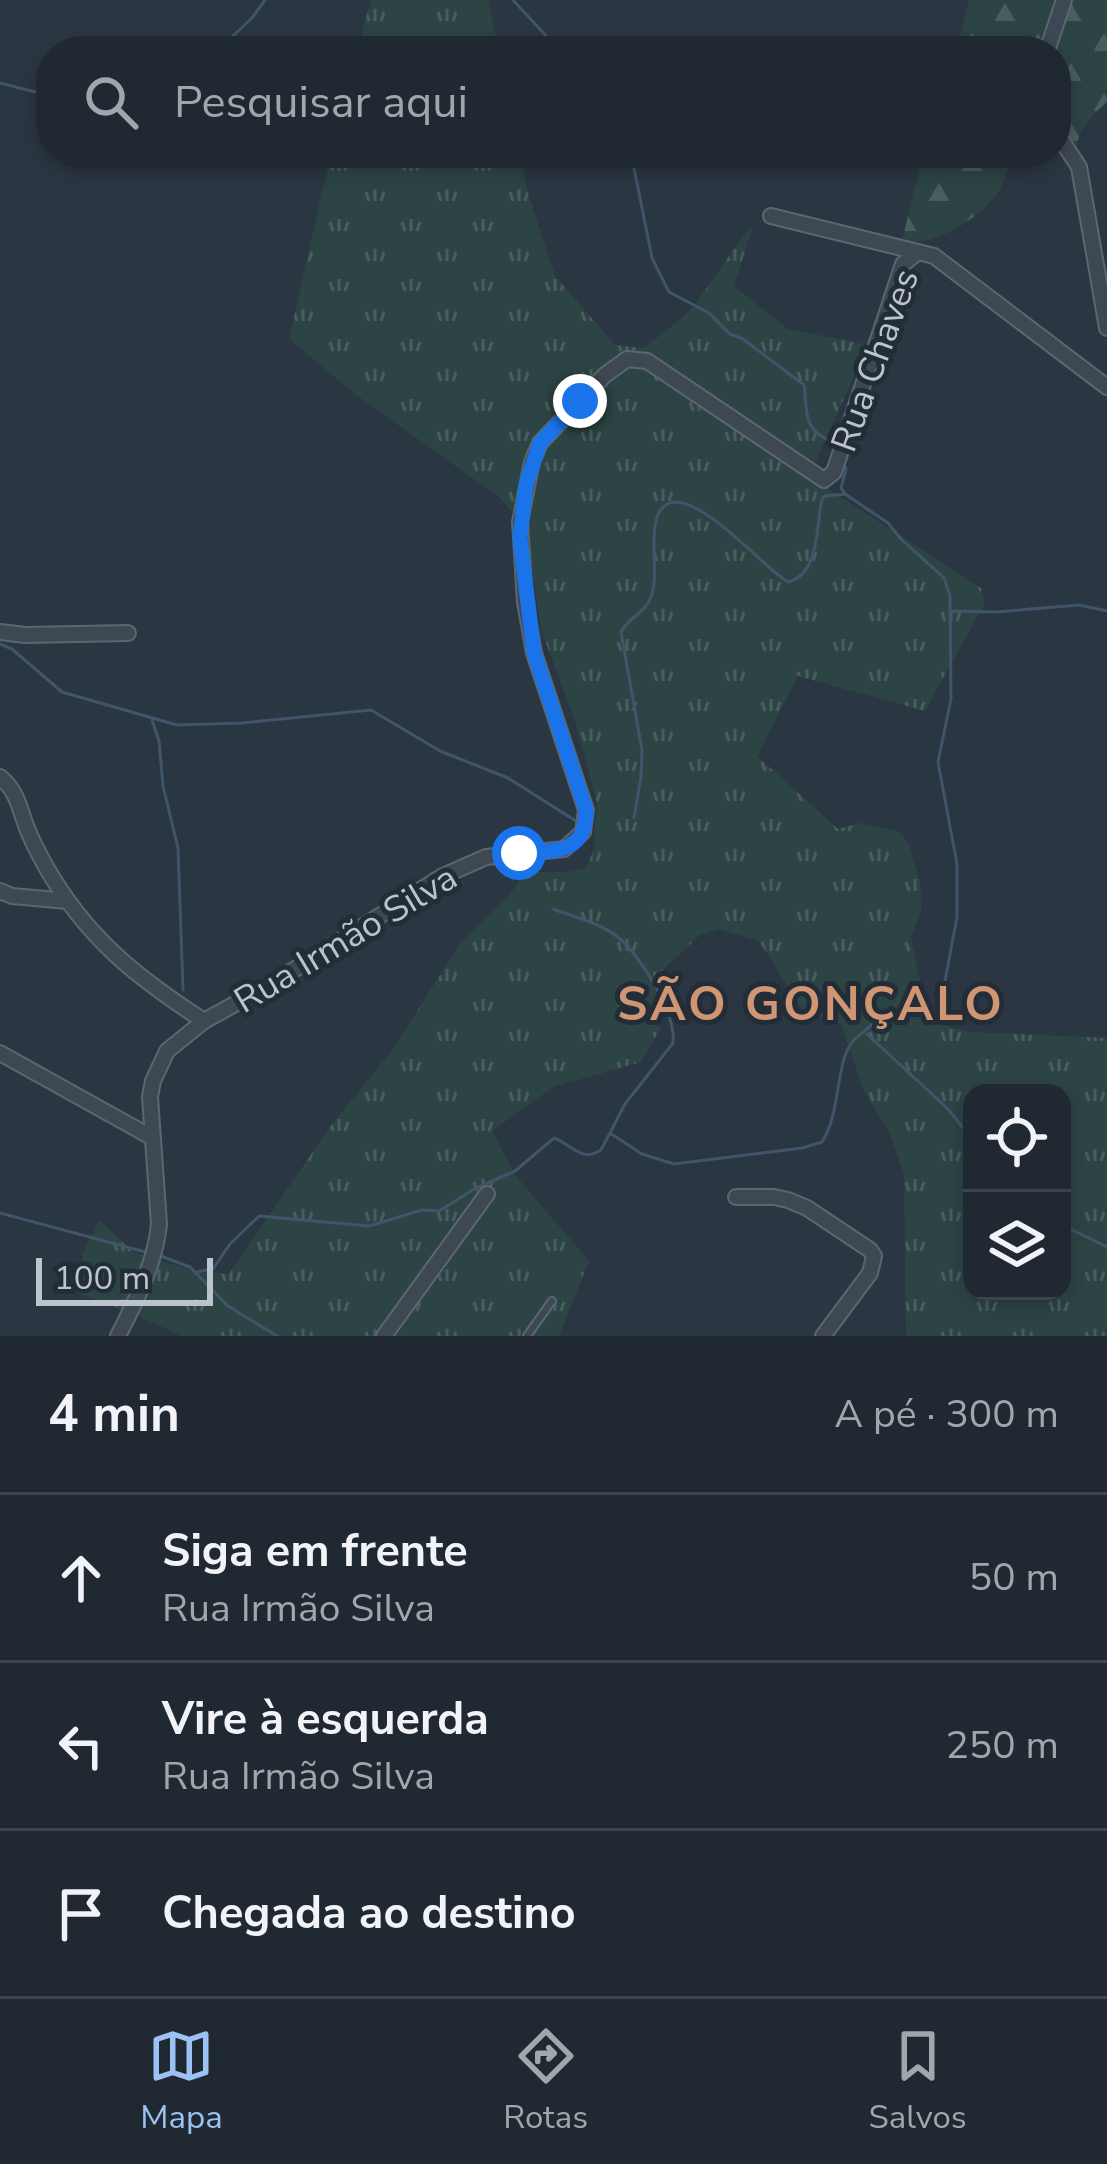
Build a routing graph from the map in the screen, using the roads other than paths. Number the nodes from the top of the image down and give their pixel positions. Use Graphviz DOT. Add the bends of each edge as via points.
graph roads {
  1 [pos="1064,0"];
  2 [pos="1052,36"];
  3 [pos="1071,155"];
  4 [pos="771,216"];
  5 [pos="918,252"];
  6 [pos="1107,328"];
  7 [pos="641,360"];
  8 [pos="1107,387"];
  9 [pos="0,632"];
  10 [pos="128,633"];
  11 [pos="0,777"];
  12 [pos="0,892"];
  13 [pos="68,901"];
  14 [pos="204,1021"];
  15 [pos="0,1052"];
  16 [pos="151,1137"];
  17 [pos="487,1194"];
  18 [pos="736,1197"];
  19 [pos="552,1301"];
  20 [pos="118,1336"];
  21 [pos="385,1336"];
  22 [pos="527,1336"];
  23 [pos="823,1336"];
  1 -- 2 [label="street"];
  3 -- 6 [label="street"];
  4 -- 5 [label="street"];
  5 -- 7 [label="street, Rua Chaves" via="903,264 834,472 824,480"];
  5 -- 8 [label="street, Rua Chaves" via="934,256"];
  7 -- 14 [label="street, Rua Irmão Silva" via="615,367 540,443 520,522 534,653 586,810 583,832 564,849 487,857 442,877"];
  9 -- 10 [label="street"];
  11 -- 13 [label="street" via="14,790"];
  12 -- 13 [label="street"];
  13 -- 14 [label="street" via="129,969"];
  14 -- 16 [label="street, Rua Irmão Silva" via="158,1067"];
  15 -- 16 [label="street"];
  16 -- 20 [label="street, Rua Irmão Silva" via="157,1240"];
  17 -- 21 [label="street"];
  18 -- 23 [label="street" via="807,1208 874,1256"];
  19 -- 22 [label="lane"];
}
